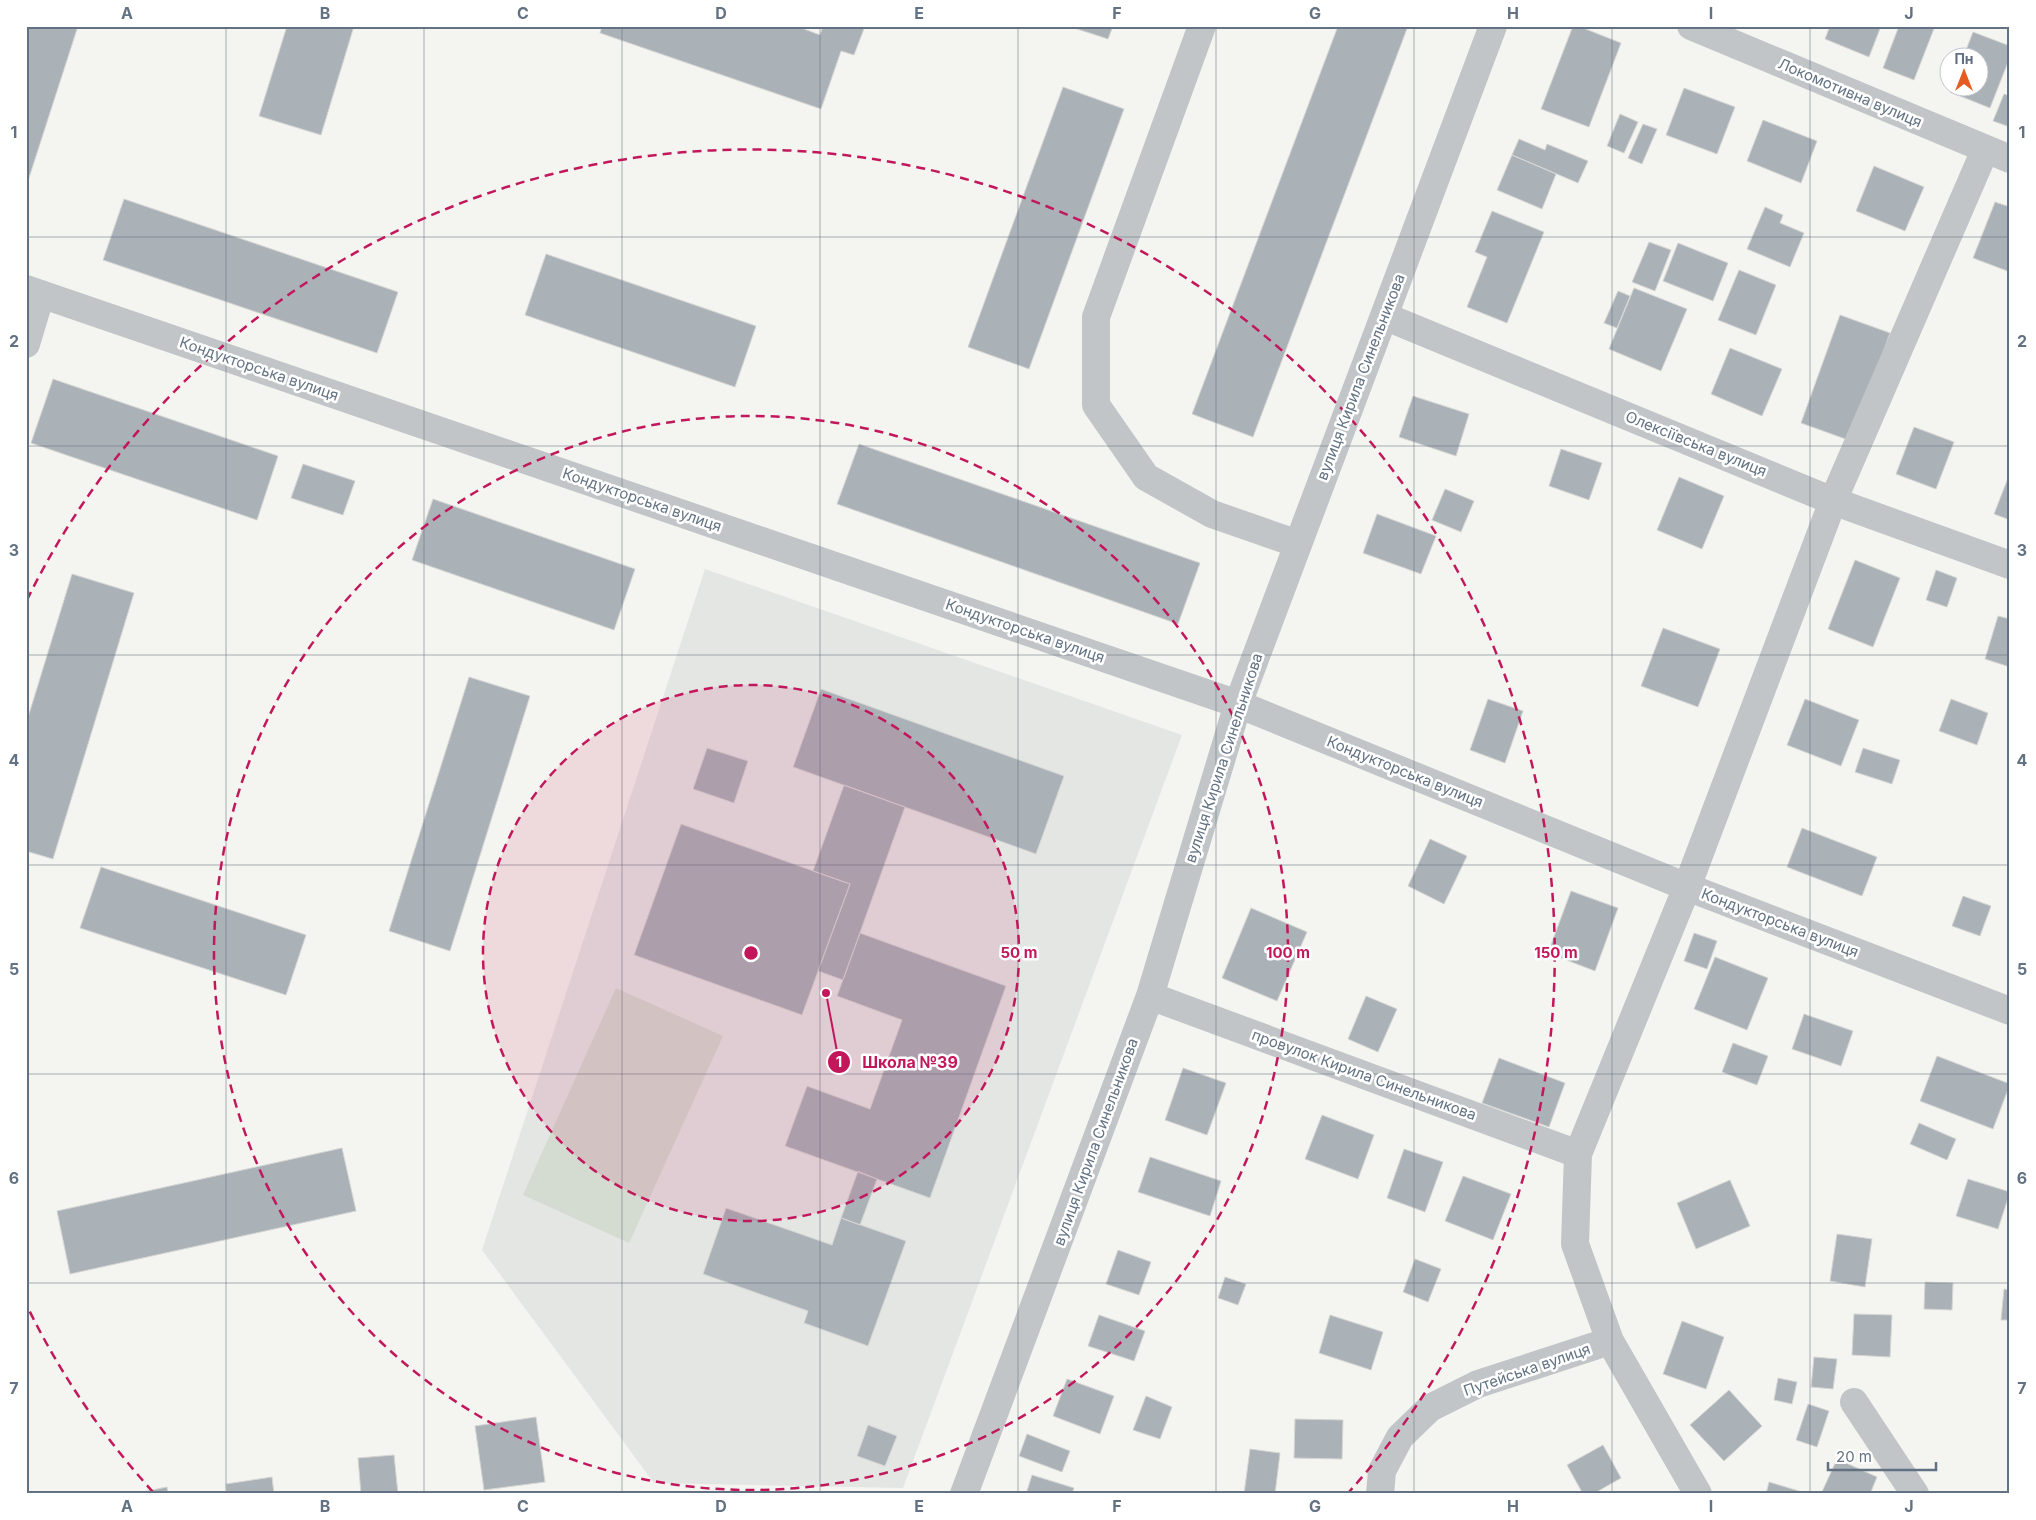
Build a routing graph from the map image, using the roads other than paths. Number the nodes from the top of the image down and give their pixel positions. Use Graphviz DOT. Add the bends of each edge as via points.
graph roads {
  1 [pos="1202,26"];
  2 [pos="1493,26"];
  3 [pos="1691,26"];
  4 [pos="1985,150"];
  5 [pos="2010,160"];
  6 [pos="34,292"];
  7 [pos="1384,316"];
  8 [pos="26,344"];
  9 [pos="1833,501"];
  10 [pos="1298,544"];
  11 [pos="2010,564"];
  12 [pos="1238,704"];
  13 [pos="1687,887"];
  14 [pos="1150,996"];
  15 [pos="2010,1011"];
  16 [pos="1578,1154"];
  17 [pos="1610,1341"];
  18 [pos="1854,1402"];
  19 [pos="964,1494"];
  20 [pos="1380,1494"];
  21 [pos="1698,1494"];
  22 [pos="1915,1494"];
  1 -- 10 [label="street" via="1096,317 1096,405 1146,477 1212,514"];
  2 -- 7 [label="street, вулиця Кирила Синельникова"];
  3 -- 4 [label="street, Локомотивна вулиця"];
  4 -- 5 [label="street, Локомотивна вулиця"];
  4 -- 9 [label="street"];
  6 -- 8 [label="street"];
  6 -- 12 [label="street, Кондукторська вулиця"];
  7 -- 9 [label="street, Олексіївська вулиця"];
  7 -- 10 [label="street, вулиця Кирила Синельникова"];
  9 -- 11 [label="street, Олексіївська вулиця"];
  9 -- 13 [label="street"];
  10 -- 12 [label="street, вулиця Кирила Синельникова"];
  12 -- 13 [label="street, Кондукторська вулиця"];
  12 -- 14 [label="street, вулиця Кирила Синельникова"];
  13 -- 15 [label="street, Кондукторська вулиця"];
  13 -- 16 [label="street"];
  14 -- 16 [label="street, провулок Кирила Синельникова"];
  14 -- 19 [label="street, вулиця Кирила Синельникова"];
  16 -- 17 [label="street" via="1575,1244"];
  17 -- 20 [label="street, Путейська вулиця" via="1478,1384 1430,1408 1400,1437 1382,1471"];
  17 -- 21 [label="street"];
  18 -- 22 [label="street"];
}
